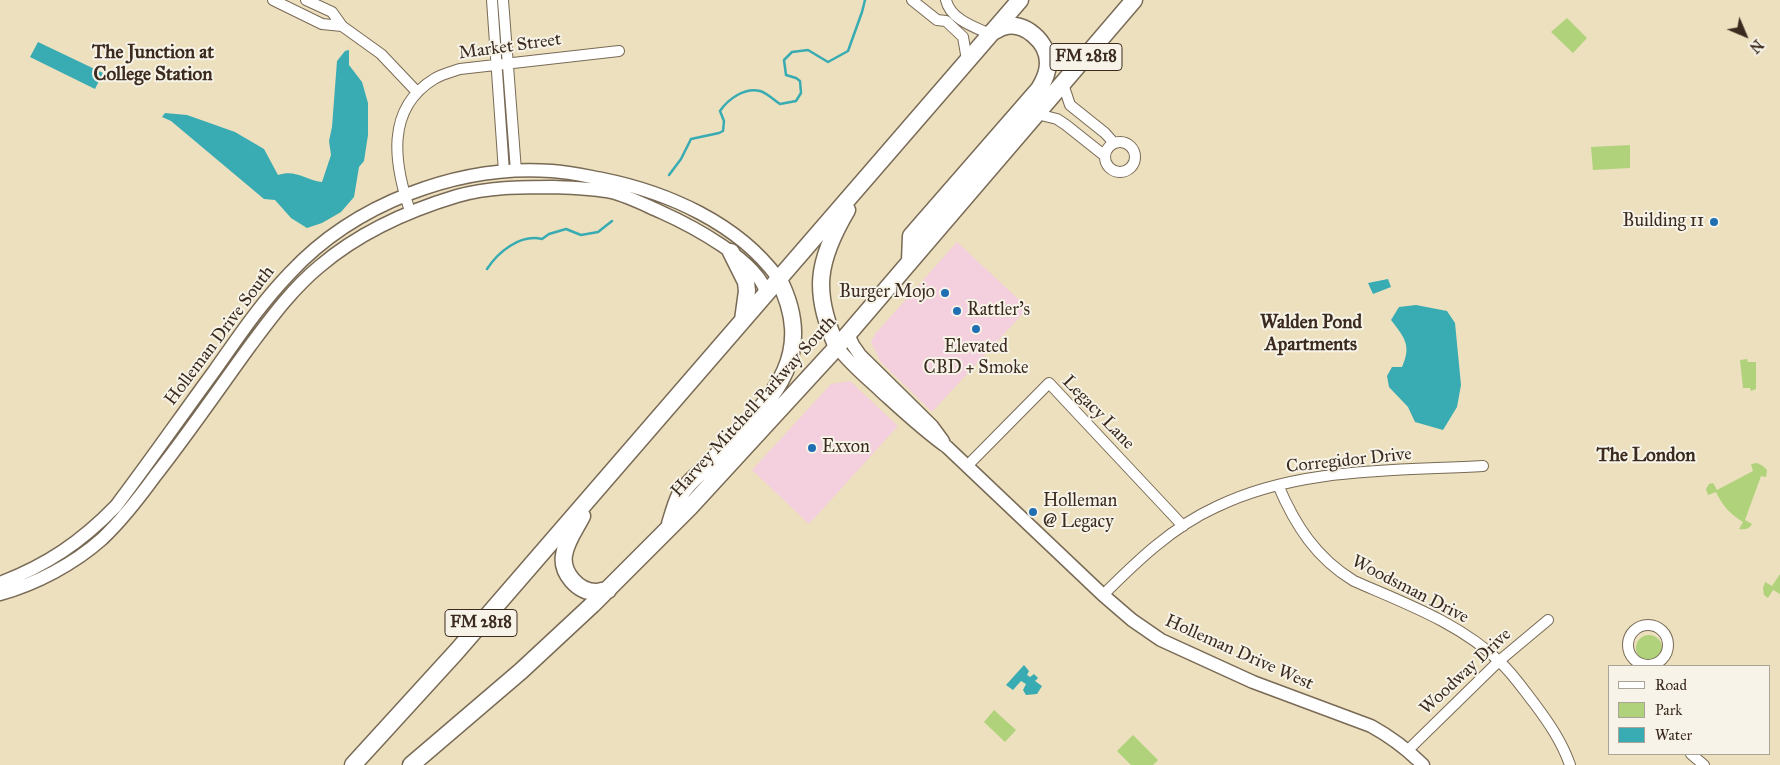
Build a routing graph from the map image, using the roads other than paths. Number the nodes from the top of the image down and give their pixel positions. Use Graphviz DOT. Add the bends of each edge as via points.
graph roads {
  1 [pos="273,0"];
  2 [pos="306,0"];
  3 [pos="492,0"];
  4 [pos="503,0"];
  5 [pos="912,0"];
  6 [pos="946,0"];
  7 [pos="1020,0"];
  8 [pos="1134,0"];
  9 [pos="505,16"];
  10 [pos="493,17"];
  11 [pos="342,26"];
  12 [pos="990,34"];
  13 [pos="619,51"];
  14 [pos="967,60"];
  15 [pos="508,63"];
  16 [pos="496,64"];
  17 [pos="1064,84"];
  18 [pos="417,92"];
  19 [pos="1037,114"];
  20 [pos="1114,143"];
  21 [pos="1105,156"];
  22 [pos="510,171"];
  23 [pos="866,177"];
  24 [pos="405,196"];
  25 [pos="410,211"];
  26 [pos="730,252"];
  27 [pos="910,261"];
  28 [pos="778,278"];
  29 [pos="766,293"];
  30 [pos="743,320"];
  31 [pos="848,334"];
  32 [pos="837,347"];
  33 [pos="947,447"];
  34 [pos="968,466"];
  35 [pos="1483,466"];
  36 [pos="1278,485"];
  37 [pos="592,494"];
  38 [pos="1183,526"];
  39 [pos="667,530"];
  40 [pos="0,582"];
  41 [pos="608,590"];
  42 [pos="0,594"];
  43 [pos="1103,596"];
  44 [pos="1548,620"];
  45 [pos="1499,661"];
  46 [pos="1641,665"];
  47 [pos="1651,665"];
  48 [pos="1408,750"];
  49 [pos="1692,755"];
  50 [pos="353,765"];
  51 [pos="411,765"];
  52 [pos="1423,765"];
  53 [pos="1570,765"];
  54 [pos="1704,765"];
  1 -- 11 [label="street" via="322,24"];
  2 -- 11 [label="street" via="332,12"];
  3 -- 10 [label="street"];
  4 -- 9 [label="street"];
  5 -- 14 [label="street" via="937,20 946,21 963,37"];
  6 -- 12 [label="street" via="948,7 967,24"];
  7 -- 12 [label="highway, FM 2818"];
  8 -- 17 [label="highway, Harvey Mitchell Parkway South / FM 2818"];
  9 -- 10 [label="street"];
  9 -- 15 [label="street"];
  10 -- 16 [label="street"];
  11 -- 18 [label="street" via="381,54"];
  12 -- 14 [label="highway, FM 2818"];
  12 -- 27 [label="highway" via="1004,26 1031,32 1046,49 1045,78 1039,89 911,236"];
  13 -- 15 [label="street, Market Street"];
  14 -- 23 [label="highway, FM 2818"];
  15 -- 16 [label="street, Market Street"];
  15 -- 22 [label="street"];
  16 -- 18 [label="street, Market Street" via="460,69 435,78"];
  16 -- 22 [label="street"];
  17 -- 19 [label="highway, Harvey Mitchell Parkway South / FM 2818"];
  17 -- 20 [label="street" via="1070,104"];
  18 -- 24 [label="street, Market Street" via="405,108 399,124 397,146"];
  19 -- 21 [label="street" via="1057,119"];
  19 -- 27 [label="highway, Harvey Mitchell Parkway South / FM 2818"];
  20 -- 21 [label="street"];
  20 -- 21 [label="street" via="1129,144 1136,159 1133,166 1119,173 1106,164"];
  22 -- 24 [label="street, Holleman Drive South" via="447,181"];
  22 -- 28 [label="street, Holleman Drive South" via="554,171 584,176 673,200 739,239"];
  23 -- 28 [label="highway, FM 2818"];
  23 -- 32 [label="highway" via="836,228 824,256 821,298"];
  24 -- 25 [label="street, Market Street"];
  24 -- 40 [label="street, Holleman Drive South" via="354,221 290,272 252,317 116,506 94,529 55,558"];
  25 -- 26 [label="street, Holleman Drive South" via="491,188 520,186 612,192 683,222"];
  25 -- 42 [label="street, Holleman Drive South" via="344,247 288,297 163,466 102,539 53,572"];
  26 -- 29 [label="street, Holleman Drive South" via="759,277"];
  26 -- 30 [label="highway" via="746,283"];
  27 -- 31 [label="highway, Harvey Mitchell Parkway South / FM 2818"];
  28 -- 29 [label="highway, FM 2818"];
  28 -- 39 [label="highway" via="789,300 795,337 786,371 766,402 681,494"];
  29 -- 30 [label="highway, FM 2818"];
  30 -- 37 [label="highway, FM 2818"];
  31 -- 32 [label="highway, Harvey Mitchell Parkway South / FM 2818"];
  31 -- 33 [label="street, Holleman Drive West" via="860,355 932,426"];
  32 -- 33 [label="street, Holleman Drive West" via="902,412"];
  32 -- 39 [label="highway, Harvey Mitchell Parkway South / FM 2818"];
  33 -- 34 [label="street, Holleman Drive West"];
  34 -- 38 [label="street, Legacy Lane" via="1049,383"];
  34 -- 43 [label="street, Holleman Drive West"];
  35 -- 36 [label="street, Corregidor Drive" via="1345,474"];
  36 -- 38 [label="street, Corregidor Drive" via="1216,507"];
  36 -- 45 [label="street, Woodsman Drive" via="1304,536 1340,572 1449,625"];
  37 -- 41 [label="highway" via="567,546 564,567 570,578 586,590"];
  37 -- 50 [label="highway, FM 2818" via="457,651"];
  38 -- 43 [label="street, Corregidor Drive" via="1129,569"];
  39 -- 41 [label="highway, Harvey Mitchell Parkway South / FM 2818"];
  41 -- 51 [label="highway, Harvey Mitchell Parkway South / FM 2818" via="521,671"];
  43 -- 48 [label="street, Holleman Drive West" via="1132,620 1174,647 1253,682 1371,726"];
  44 -- 45 [label="street, Woodway Drive"];
  45 -- 48 [label="street, Woodway Drive"];
  45 -- 53 [label="street, Woodsman Drive" via="1544,716 1563,746"];
  46 -- 47 [label="street" via="1630,654 1629,638 1640,627 1648,625 1663,632 1668,648 1659,662"];
  48 -- 52 [label="street, Holleman Drive West"];
  49 -- 54 [label="street"];
}
